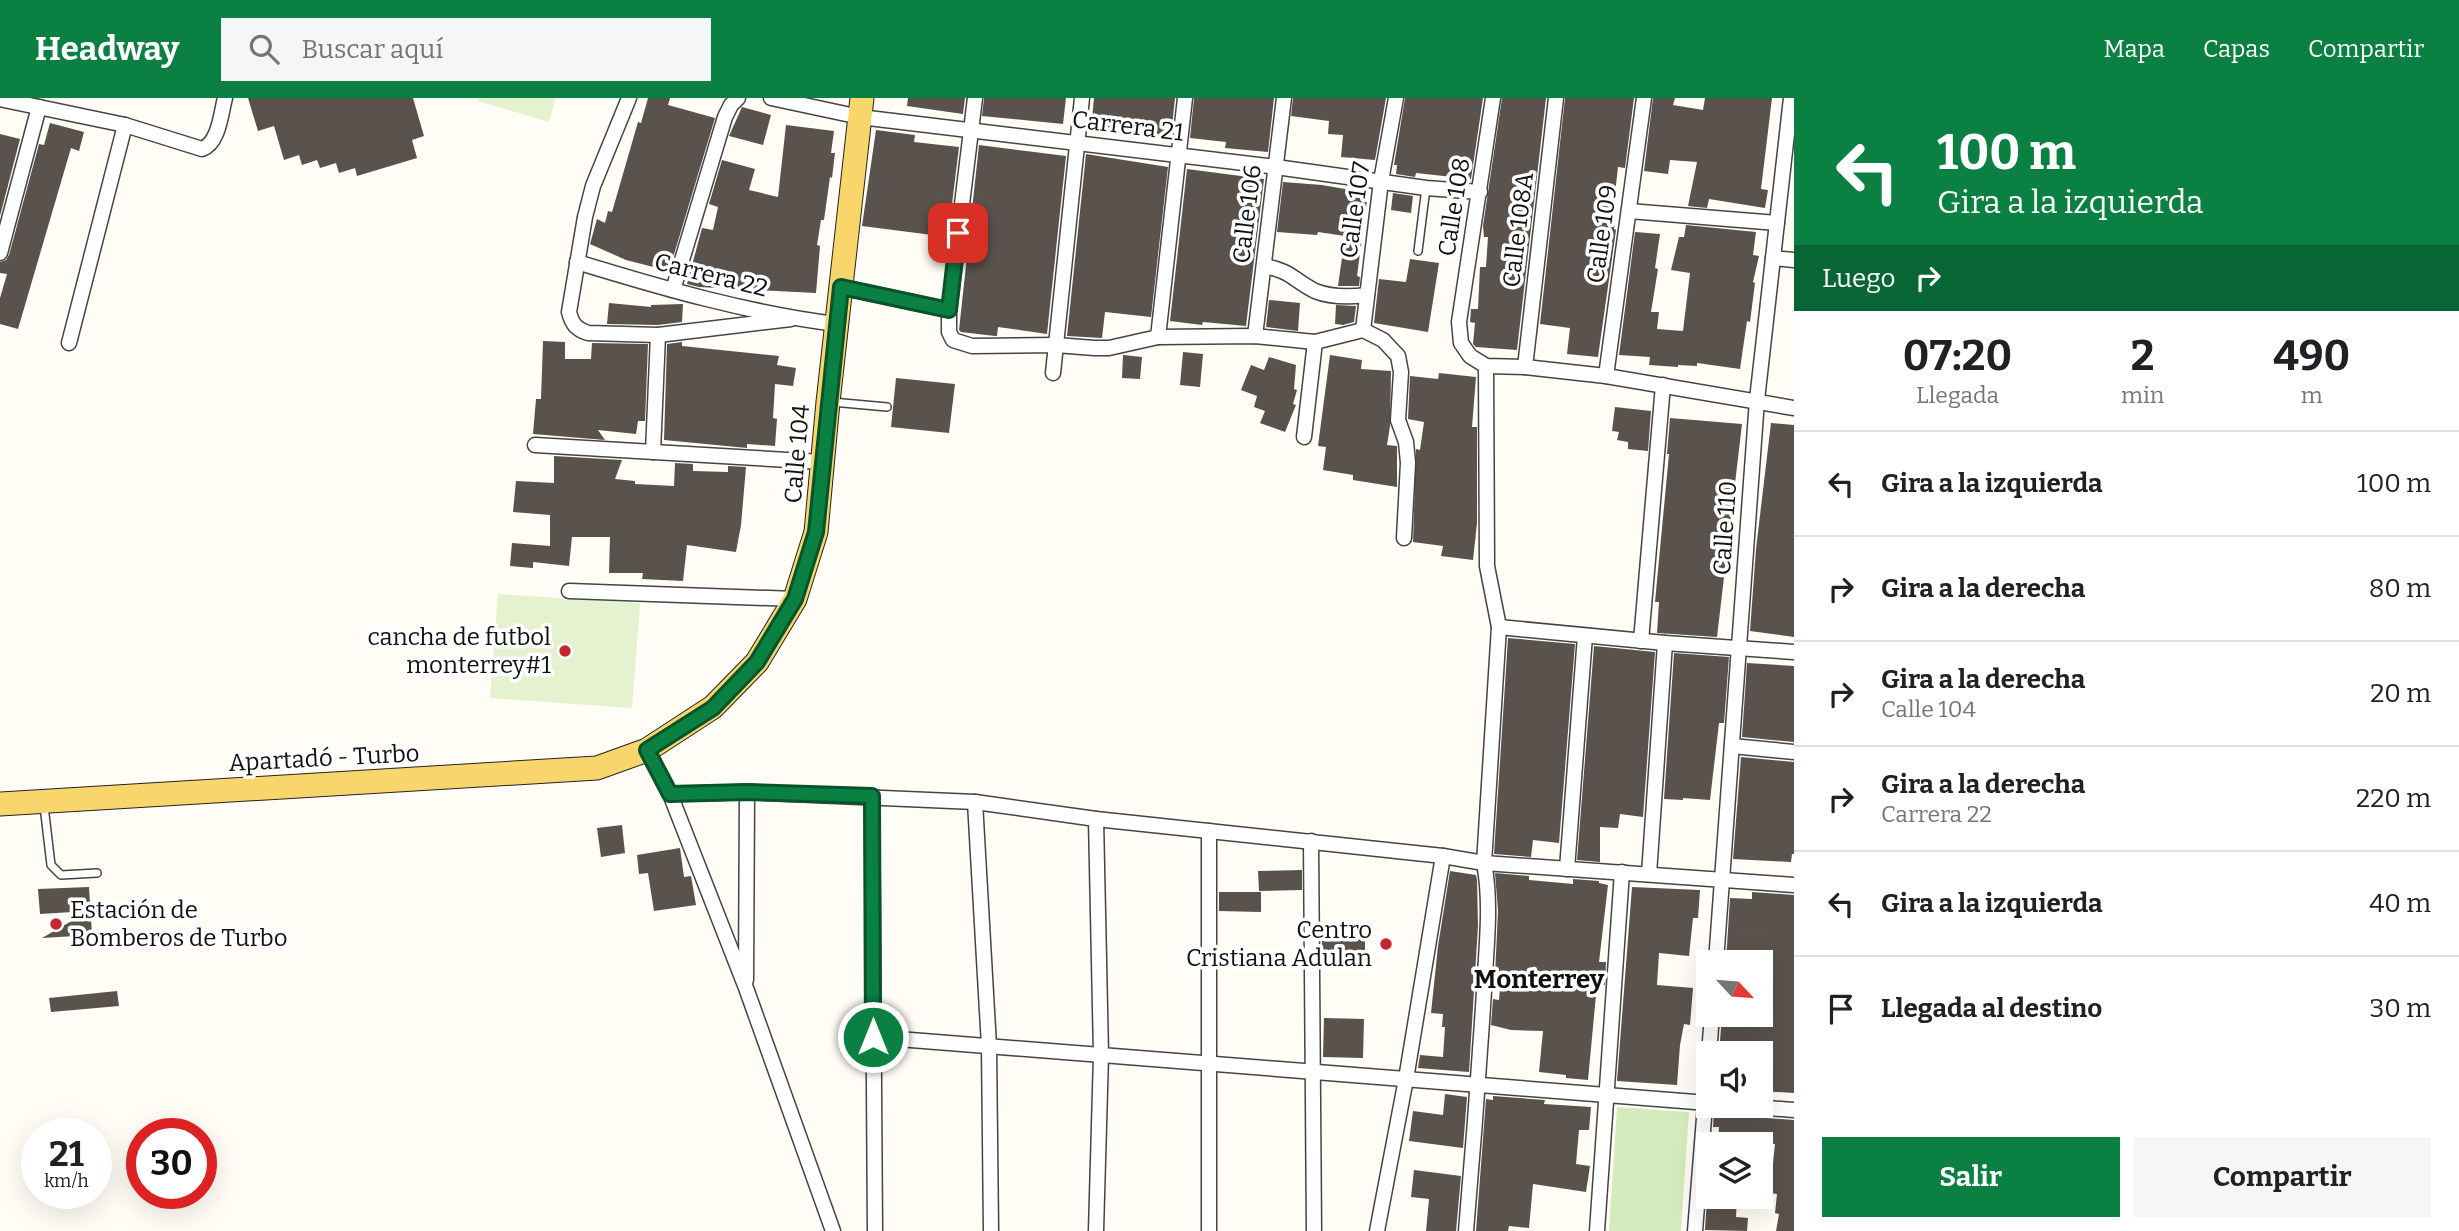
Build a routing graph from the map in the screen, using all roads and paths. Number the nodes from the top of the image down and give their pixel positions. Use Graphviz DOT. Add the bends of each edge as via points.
graph roads {
  1 [pos="225,98"];
  2 [pos="629,98"];
  3 [pos="738,98"];
  4 [pos="771,98"];
  5 [pos="975,98"];
  6 [pos="1082,98"];
  7 [pos="1185,98"];
  8 [pos="1284,98"];
  9 [pos="1396,98"];
  10 [pos="1493,98"];
  11 [pos="1556,98"];
  12 [pos="1644,98"];
  13 [pos="1791,98"];
  14 [pos="0,99"];
  15 [pos="39,107"];
  16 [pos="861,108"];
  17 [pos="125,125"];
  18 [pos="971,131"];
  19 [pos="1790,141"];
  20 [pos="1076,143"];
  21 [pos="1179,155"];
  22 [pos="1276,167"];
  23 [pos="1381,181"];
  24 [pos="1426,188"];
  25 [pos="1480,192"];
  26 [pos="1629,211"];
  27 [pos="1777,223"];
  28 [pos="1418,251"];
  29 [pos="0,253"];
  30 [pos="1773,258"];
  31 [pos="1794,260"];
  32 [pos="577,262"];
  33 [pos="1264,266"];
  34 [pos="841,287"];
  35 [pos="674,290"];
  36 [pos="1367,295"];
  37 [pos="949,310"];
  38 [pos="791,318"];
  39 [pos="836,324"];
  40 [pos="1363,330"];
  41 [pos="658,335"];
  42 [pos="1255,336"];
  43 [pos="1158,337"];
  44 [pos="1315,342"];
  45 [pos="69,343"];
  46 [pos="1056,345"];
  47 [pos="1486,366"];
  48 [pos="1525,367"];
  49 [pos="1053,373"];
  50 [pos="1606,376"];
  51 [pos="1663,385"];
  52 [pos="1757,400"];
  53 [pos="828,402"];
  54 [pos="887,407"];
  55 [pos="1794,408"];
  56 [pos="1304,437"];
  57 [pos="535,445"];
  58 [pos="653,452"];
  59 [pos="822,462"];
  60 [pos="1404,538"];
  61 [pos="569,591"];
  62 [pos="795,599"];
  63 [pos="1499,627"];
  64 [pos="1585,636"];
  65 [pos="1641,641"];
  66 [pos="1665,643"];
  67 [pos="1739,649"];
  68 [pos="1794,652"];
  69 [pos="1731,746"];
  70 [pos="647,750"];
  71 [pos="1794,752"];
  72 [pos="747,792"];
  73 [pos="670,794"];
  74 [pos="872,796"];
  75 [pos="43,802"];
  76 [pos="975,802"];
  77 [pos="0,804"];
  78 [pos="1096,819"];
  79 [pos="1209,831"];
  80 [pos="1311,841"];
  81 [pos="1443,856"];
  82 [pos="1484,863"];
  83 [pos="1567,869"];
  84 [pos="1622,872"];
  85 [pos="97,873"];
  86 [pos="1648,874"];
  87 [pos="1722,879"];
  88 [pos="1794,885"];
  89 [pos="1717,950"];
  90 [pos="746,988"];
  91 [pos="873,1037"];
  92 [pos="989,1046"];
  93 [pos="1101,1055"];
  94 [pos="1209,1064"];
  95 [pos="1313,1072"];
  96 [pos="1406,1079"];
  97 [pos="1478,1085"];
  98 [pos="1608,1096"];
  99 [pos="1696,1102"];
  100 [pos="1773,1108"];
  101 [pos="1794,1110"];
  102 [pos="1706,1118"];
  103 [pos="833,1231"];
  104 [pos="875,1231"];
  105 [pos="991,1231"];
  106 [pos="1096,1231"];
  107 [pos="1209,1231"];
  108 [pos="1314,1231"];
  109 [pos="1377,1231"];
  110 [pos="1466,1231"];
  111 [pos="1597,1231"];
  112 [pos="1695,1231"];
  1 -- 17 [label="street" via="213,141 202,149"];
  2 -- 32 [label="street" via="593,186"];
  3 -- 35 [label="street" via="725,117"];
  4 -- 16 [label="street, Carrera 21"];
  5 -- 18 [label="street"];
  6 -- 20 [label="street"];
  7 -- 21 [label="street"];
  8 -- 22 [label="street, Calle 106"];
  9 -- 23 [label="street, Calle 107"];
  10 -- 25 [label="street, Calle 108"];
  11 -- 48 [label="street, Calle 108A"];
  12 -- 26 [label="street, Calle 109"];
  13 -- 19 [label="street, Calle 110"];
  14 -- 15 [label="street"];
  15 -- 17 [label="street"];
  15 -- 29 [label="street"];
  16 -- 18 [label="street, Carrera 21"];
  16 -- 34 [label="main road, Calle 104"];
  17 -- 45 [label="street"];
  18 -- 20 [label="street, Carrera 21"];
  18 -- 37 [label="street"];
  19 -- 27 [label="street, Calle 110"];
  20 -- 21 [label="street, Carrera 21"];
  20 -- 46 [label="street"];
  21 -- 22 [label="street, Carrera 21"];
  21 -- 43 [label="street"];
  22 -- 23 [label="street, Carrera 21"];
  22 -- 33 [label="street, Calle 106"];
  23 -- 24 [label="street, Carrera 21"];
  23 -- 36 [label="street, Calle 107"];
  24 -- 25 [label="street, Carrera 21"];
  24 -- 28 [label="lane"];
  25 -- 47 [label="street, Calle 108" via="1459,322 1461,343"];
  26 -- 27 [label="street"];
  26 -- 50 [label="street, Calle 109"];
  27 -- 30 [label="street, Calle 110"];
  30 -- 31 [label="street"];
  30 -- 52 [label="street, Calle 110"];
  32 -- 35 [label="street, Carrera 22"];
  32 -- 41 [label="street" via="571,323 588,333"];
  33 -- 36 [label="street" via="1282,269 1318,292"];
  33 -- 42 [label="street, Calle 106"];
  34 -- 37 [label="street"];
  34 -- 39 [label="main road, Calle 104"];
  35 -- 38 [label="street, Carrera 22"];
  36 -- 40 [label="street, Calle 107"];
  37 -- 46 [label="street" via="949,332 963,344"];
  38 -- 39 [label="street, Carrera 22"];
  38 -- 41 [label="street"];
  39 -- 53 [label="main road, Calle 104"];
  40 -- 44 [label="street"];
  40 -- 60 [label="street" via="1383,340 1400,364 1398,420 1408,463"];
  41 -- 58 [label="street"];
  42 -- 43 [label="street"];
  42 -- 44 [label="street"];
  43 -- 46 [label="street" via="1109,348"];
  44 -- 56 [label="street"];
  46 -- 49 [label="street"];
  47 -- 48 [label="street"];
  47 -- 63 [label="street" via="1487,566"];
  48 -- 50 [label="street"];
  50 -- 51 [label="street"];
  51 -- 52 [label="street"];
  51 -- 65 [label="street"];
  52 -- 55 [label="street"];
  52 -- 67 [label="street, Calle 110"];
  53 -- 54 [label="lane"];
  53 -- 59 [label="main road, Calle 104"];
  57 -- 58 [label="street"];
  58 -- 59 [label="street"];
  59 -- 62 [label="main road, Calle 104" via="816,532"];
  61 -- 62 [label="street"];
  62 -- 70 [label="main road, Calle 104" via="757,662 713,708"];
  63 -- 64 [label="street"];
  63 -- 82 [label="street"];
  64 -- 65 [label="street"];
  64 -- 83 [label="street"];
  65 -- 66 [label="street"];
  66 -- 67 [label="street"];
  66 -- 86 [label="street"];
  67 -- 68 [label="street"];
  67 -- 69 [label="street, Calle 110"];
  69 -- 71 [label="street"];
  69 -- 87 [label="street, Calle 110"];
  70 -- 73 [label="street"];
  70 -- 75 [label="main road, Apartadó - Turbo" via="597,768"];
  72 -- 73 [label="street"];
  72 -- 74 [label="street"];
  72 -- 90 [label="street"];
  73 -- 90 [label="street"];
  74 -- 76 [label="street"];
  74 -- 91 [label="street"];
  75 -- 77 [label="main road, Apartadó - Turbo"];
  75 -- 85 [label="lane" via="51,865 61,876"];
  76 -- 78 [label="street"];
  76 -- 92 [label="street"];
  78 -- 79 [label="street"];
  78 -- 93 [label="street"];
  79 -- 80 [label="street"];
  79 -- 94 [label="street"];
  80 -- 81 [label="street"];
  80 -- 95 [label="street"];
  81 -- 82 [label="street"];
  81 -- 96 [label="street"];
  82 -- 83 [label="street"];
  82 -- 97 [label="street" via="1487,934"];
  83 -- 84 [label="street"];
  84 -- 86 [label="street"];
  84 -- 98 [label="street"];
  86 -- 87 [label="street"];
  87 -- 88 [label="street"];
  87 -- 89 [label="street, Calle 110"];
  90 -- 103 [label="street"];
  91 -- 92 [label="street"];
  91 -- 104 [label="street"];
  92 -- 93 [label="street"];
  92 -- 105 [label="street"];
  93 -- 94 [label="street"];
  93 -- 106 [label="street"];
  94 -- 95 [label="street"];
  94 -- 107 [label="street"];
  95 -- 96 [label="street"];
  95 -- 108 [label="street"];
  96 -- 97 [label="street"];
  96 -- 109 [label="street"];
  97 -- 98 [label="street"];
  97 -- 110 [label="street"];
  98 -- 99 [label="street"];
  98 -- 111 [label="street"];
  100 -- 101 [label="street"];
  102 -- 112 [label="street"];
}
